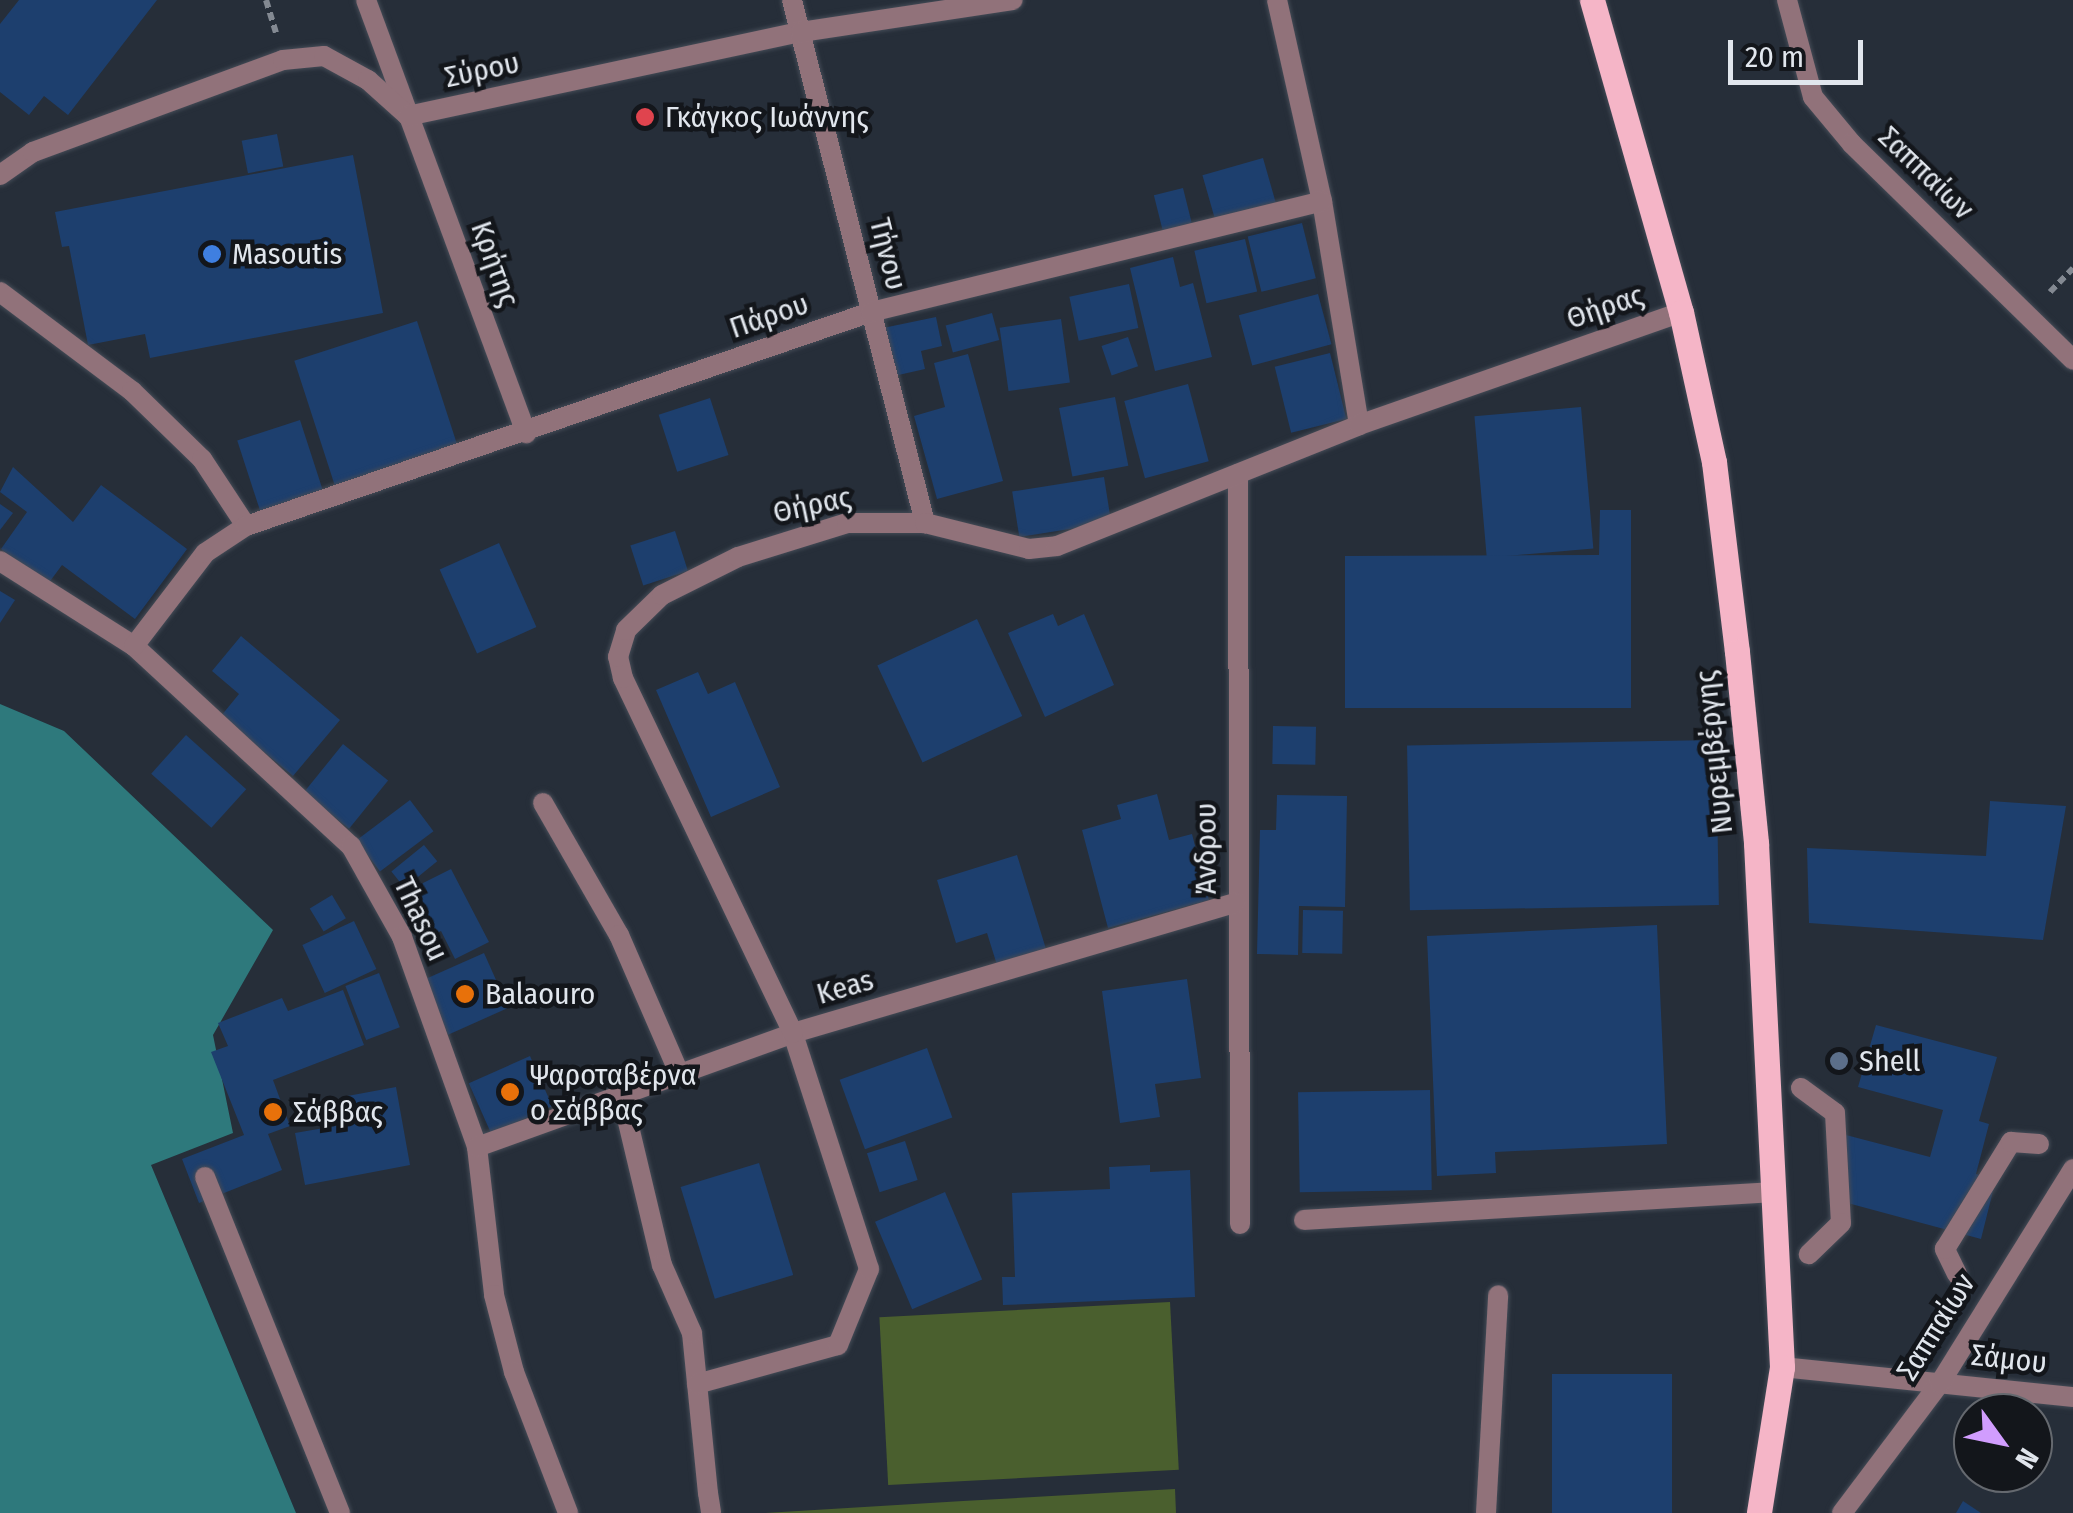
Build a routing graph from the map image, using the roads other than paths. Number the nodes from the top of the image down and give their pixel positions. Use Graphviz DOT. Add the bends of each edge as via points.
graph roads {
  1 [pos="366,0"];
  2 [pos="792,0"];
  3 [pos="1013,0"];
  4 [pos="1277,0"];
  5 [pos="1592,0"];
  6 [pos="1787,0"];
  7 [pos="801,32"];
  8 [pos="408,116"];
  9 [pos="0,176"];
  10 [pos="1322,202"];
  11 [pos="0,292"];
  12 [pos="871,312"];
  13 [pos="1682,312"];
  14 [pos="2073,360"];
  15 [pos="1359,425"];
  16 [pos="526,433"];
  17 [pos="1238,474"];
  18 [pos="925,523"];
  19 [pos="246,526"];
  20 [pos="0,561"];
  21 [pos="134,646"];
  22 [pos="543,803"];
  23 [pos="1236,903"];
  24 [pos="793,1034"];
  25 [pos="680,1073"];
  26 [pos="1801,1088"];
  27 [pos="621,1093"];
  28 [pos="2039,1144"];
  29 [pos="478,1146"];
  30 [pos="2073,1168"];
  31 [pos="205,1177"];
  32 [pos="1773,1192"];
  33 [pos="1304,1220"];
  34 [pos="1240,1224"];
  35 [pos="1809,1254"];
  36 [pos="1957,1274"];
  37 [pos="1498,1296"];
  38 [pos="1782,1366"];
  39 [pos="1940,1382"];
  40 [pos="697,1384"];
  41 [pos="2073,1398"];
  42 [pos="710,1503"];
  43 [pos="340,1513"];
  44 [pos="568,1513"];
  45 [pos="1486,1513"];
  46 [pos="1758,1513"];
  47 [pos="1842,1513"];
  1 -- 8 [label="street"];
  2 -- 7 [label="street, Τήνου"];
  3 -- 7 [label="street, Σύρου"];
  4 -- 10 [label="street"];
  5 -- 13 [label="main road, Νυρεμβέργης"];
  6 -- 14 [label="street, Σαππαίων" via="1813,97 1852,144"];
  7 -- 8 [label="street, Σύρου"];
  7 -- 12 [label="street, Τήνου"];
  8 -- 9 [label="street" via="368,80 324,56 283,60 33,152"];
  8 -- 16 [label="street, Κρήτης"];
  10 -- 12 [label="street, Πάρου"];
  10 -- 15 [label="street"];
  11 -- 19 [label="street" via="132,391 202,459"];
  12 -- 16 [label="street, Πάρου"];
  12 -- 18 [label="street, Τήνου"];
  13 -- 15 [label="street, Θήρας"];
  13 -- 32 [label="main road, Νυρεμβέργης" via="1714,462 1737,652 1756,842"];
  15 -- 17 [label="street, Θήρας"];
  16 -- 19 [label="street, Πάρου"];
  17 -- 18 [label="street, Θήρας" via="1057,546 1029,549"];
  17 -- 23 [label="street, Άνδρου"];
  18 -- 24 [label="street, Θήρας" via="848,524 738,557 662,595 626,630 618,657"];
  19 -- 21 [label="street, Πάρου" via="206,553"];
  20 -- 21 [label="street, Thasou"];
  21 -- 29 [label="street, Thasou" via="351,846 402,937"];
  22 -- 25 [label="street" via="618,934"];
  23 -- 24 [label="street, Keas"];
  23 -- 34 [label="street, Άνδρου"];
  24 -- 25 [label="street, Keas"];
  24 -- 40 [label="street, Θήρας" via="869,1269 838,1345"];
  25 -- 27 [label="street, Keas"];
  26 -- 35 [label="street" via="1836,1113 1842,1222"];
  27 -- 29 [label="street, Keas"];
  27 -- 40 [label="street" via="662,1266 692,1334"];
  28 -- 36 [label="street" via="2012,1142 1944,1249"];
  29 -- 44 [label="street, Thasou" via="494,1295 514,1372"];
  30 -- 39 [label="street, Σαππαίων"];
  31 -- 43 [label="street"];
  32 -- 33 [label="street"];
  32 -- 38 [label="main road, Νυρεμβέργης"];
  37 -- 45 [label="street"];
  38 -- 39 [label="street, Σάμου"];
  38 -- 46 [label="main road, Νυρεμβέργης"];
  39 -- 41 [label="street, Σάμου"];
  39 -- 47 [label="street, Σαππαίων"];
  40 -- 42 [label="street"];
}
